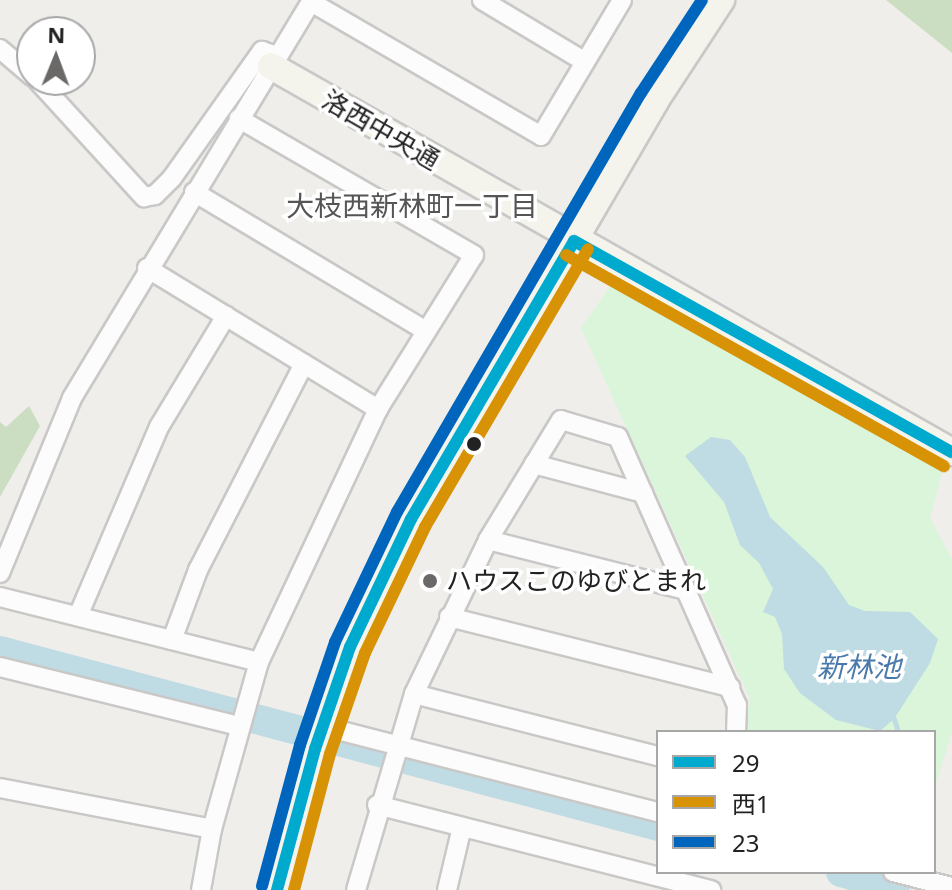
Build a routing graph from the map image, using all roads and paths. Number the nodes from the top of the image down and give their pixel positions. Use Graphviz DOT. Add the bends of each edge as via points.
graph roads {
  1 [pos="482,0"];
  2 [pos="622,0"];
  3 [pos="721,0"];
  4 [pos="311,1"];
  5 [pos="0,49"];
  6 [pos="274,61"];
  7 [pos="16,62"];
  8 [pos="585,62"];
  9 [pos="52,96"];
  10 [pos="239,119"];
  11 [pos="194,192"];
  12 [pos="574,241"];
  13 [pos="147,268"];
  14 [pos="226,316"];
  15 [pos="426,331"];
  16 [pos="304,364"];
  17 [pos="378,409"];
  18 [pos="952,452"];
  19 [pos="534,464"];
  20 [pos="643,493"];
  21 [pos="488,540"];
  22 [pos="0,573"];
  23 [pos="686,590"];
  24 [pos="0,597"];
  25 [pos="78,616"];
  26 [pos="449,617"];
  27 [pos="172,640"];
  28 [pos="259,662"];
  29 [pos="0,667"];
  30 [pos="730,687"];
  31 [pos="414,694"];
  32 [pos="239,726"];
  33 [pos="736,730"];
  34 [pos="318,737"];
  35 [pos="396,745"];
  36 [pos="656,755"];
  37 [pos="0,788"];
  38 [pos="377,805"];
  39 [pos="656,811"];
  40 [pos="462,827"];
  41 [pos="212,829"];
  42 [pos="656,874"];
  43 [pos="657,874"];
  44 [pos="900,874"];
  45 [pos="699,884"];
  46 [pos="952,887"];
  47 [pos="201,890"];
  48 [pos="277,890"];
  49 [pos="356,890"];
  50 [pos="447,890"];
  1 -- 8 [label="street"];
  2 -- 8 [label="street"];
  3 -- 12 [label="street"];
  4 -- 6 [label="street"];
  4 -- 8 [label="street" via="541,136"];
  5 -- 7 [label="street"];
  6 -- 9 [label="street" via="262,51 172,178 155,195 144,197"];
  6 -- 10 [label="street"];
  6 -- 12 [label="street, 洛西中央通"];
  10 -- 11 [label="street"];
  10 -- 15 [label="street" via="474,255"];
  11 -- 13 [label="street"];
  11 -- 15 [label="street"];
  12 -- 18 [label="street, 洛西中央通"];
  12 -- 34 [label="street" via="411,519 350,647"];
  13 -- 14 [label="street"];
  13 -- 22 [label="street" via="72,398"];
  14 -- 16 [label="street"];
  14 -- 25 [label="street" via="159,427"];
  15 -- 17 [label="street"];
  16 -- 17 [label="street"];
  16 -- 27 [label="street" via="198,570"];
  17 -- 28 [label="street"];
  19 -- 20 [label="street"];
  19 -- 20 [label="street" via="561,420 618,437"];
  19 -- 21 [label="street"];
  20 -- 23 [label="street"];
  21 -- 23 [label="street"];
  21 -- 26 [label="street"];
  23 -- 30 [label="street"];
  24 -- 25 [label="street"];
  25 -- 27 [label="street"];
  26 -- 30 [label="street"];
  26 -- 31 [label="street"];
  27 -- 28 [label="street"];
  28 -- 32 [label="street"];
  29 -- 32 [label="street"];
  30 -- 33 [label="street" via="737,705"];
  31 -- 35 [label="street"];
  31 -- 36 [label="street"];
  32 -- 41 [label="street"];
  34 -- 35 [label="street"];
  34 -- 48 [label="street"];
  35 -- 38 [label="street"];
  35 -- 39 [label="street"];
  37 -- 41 [label="street"];
  38 -- 40 [label="street"];
  38 -- 49 [label="street"];
  40 -- 42 [label="street"];
  40 -- 50 [label="street"];
  41 -- 47 [label="street"];
  43 -- 45 [label="street"];
  44 -- 46 [label="street"];
}
